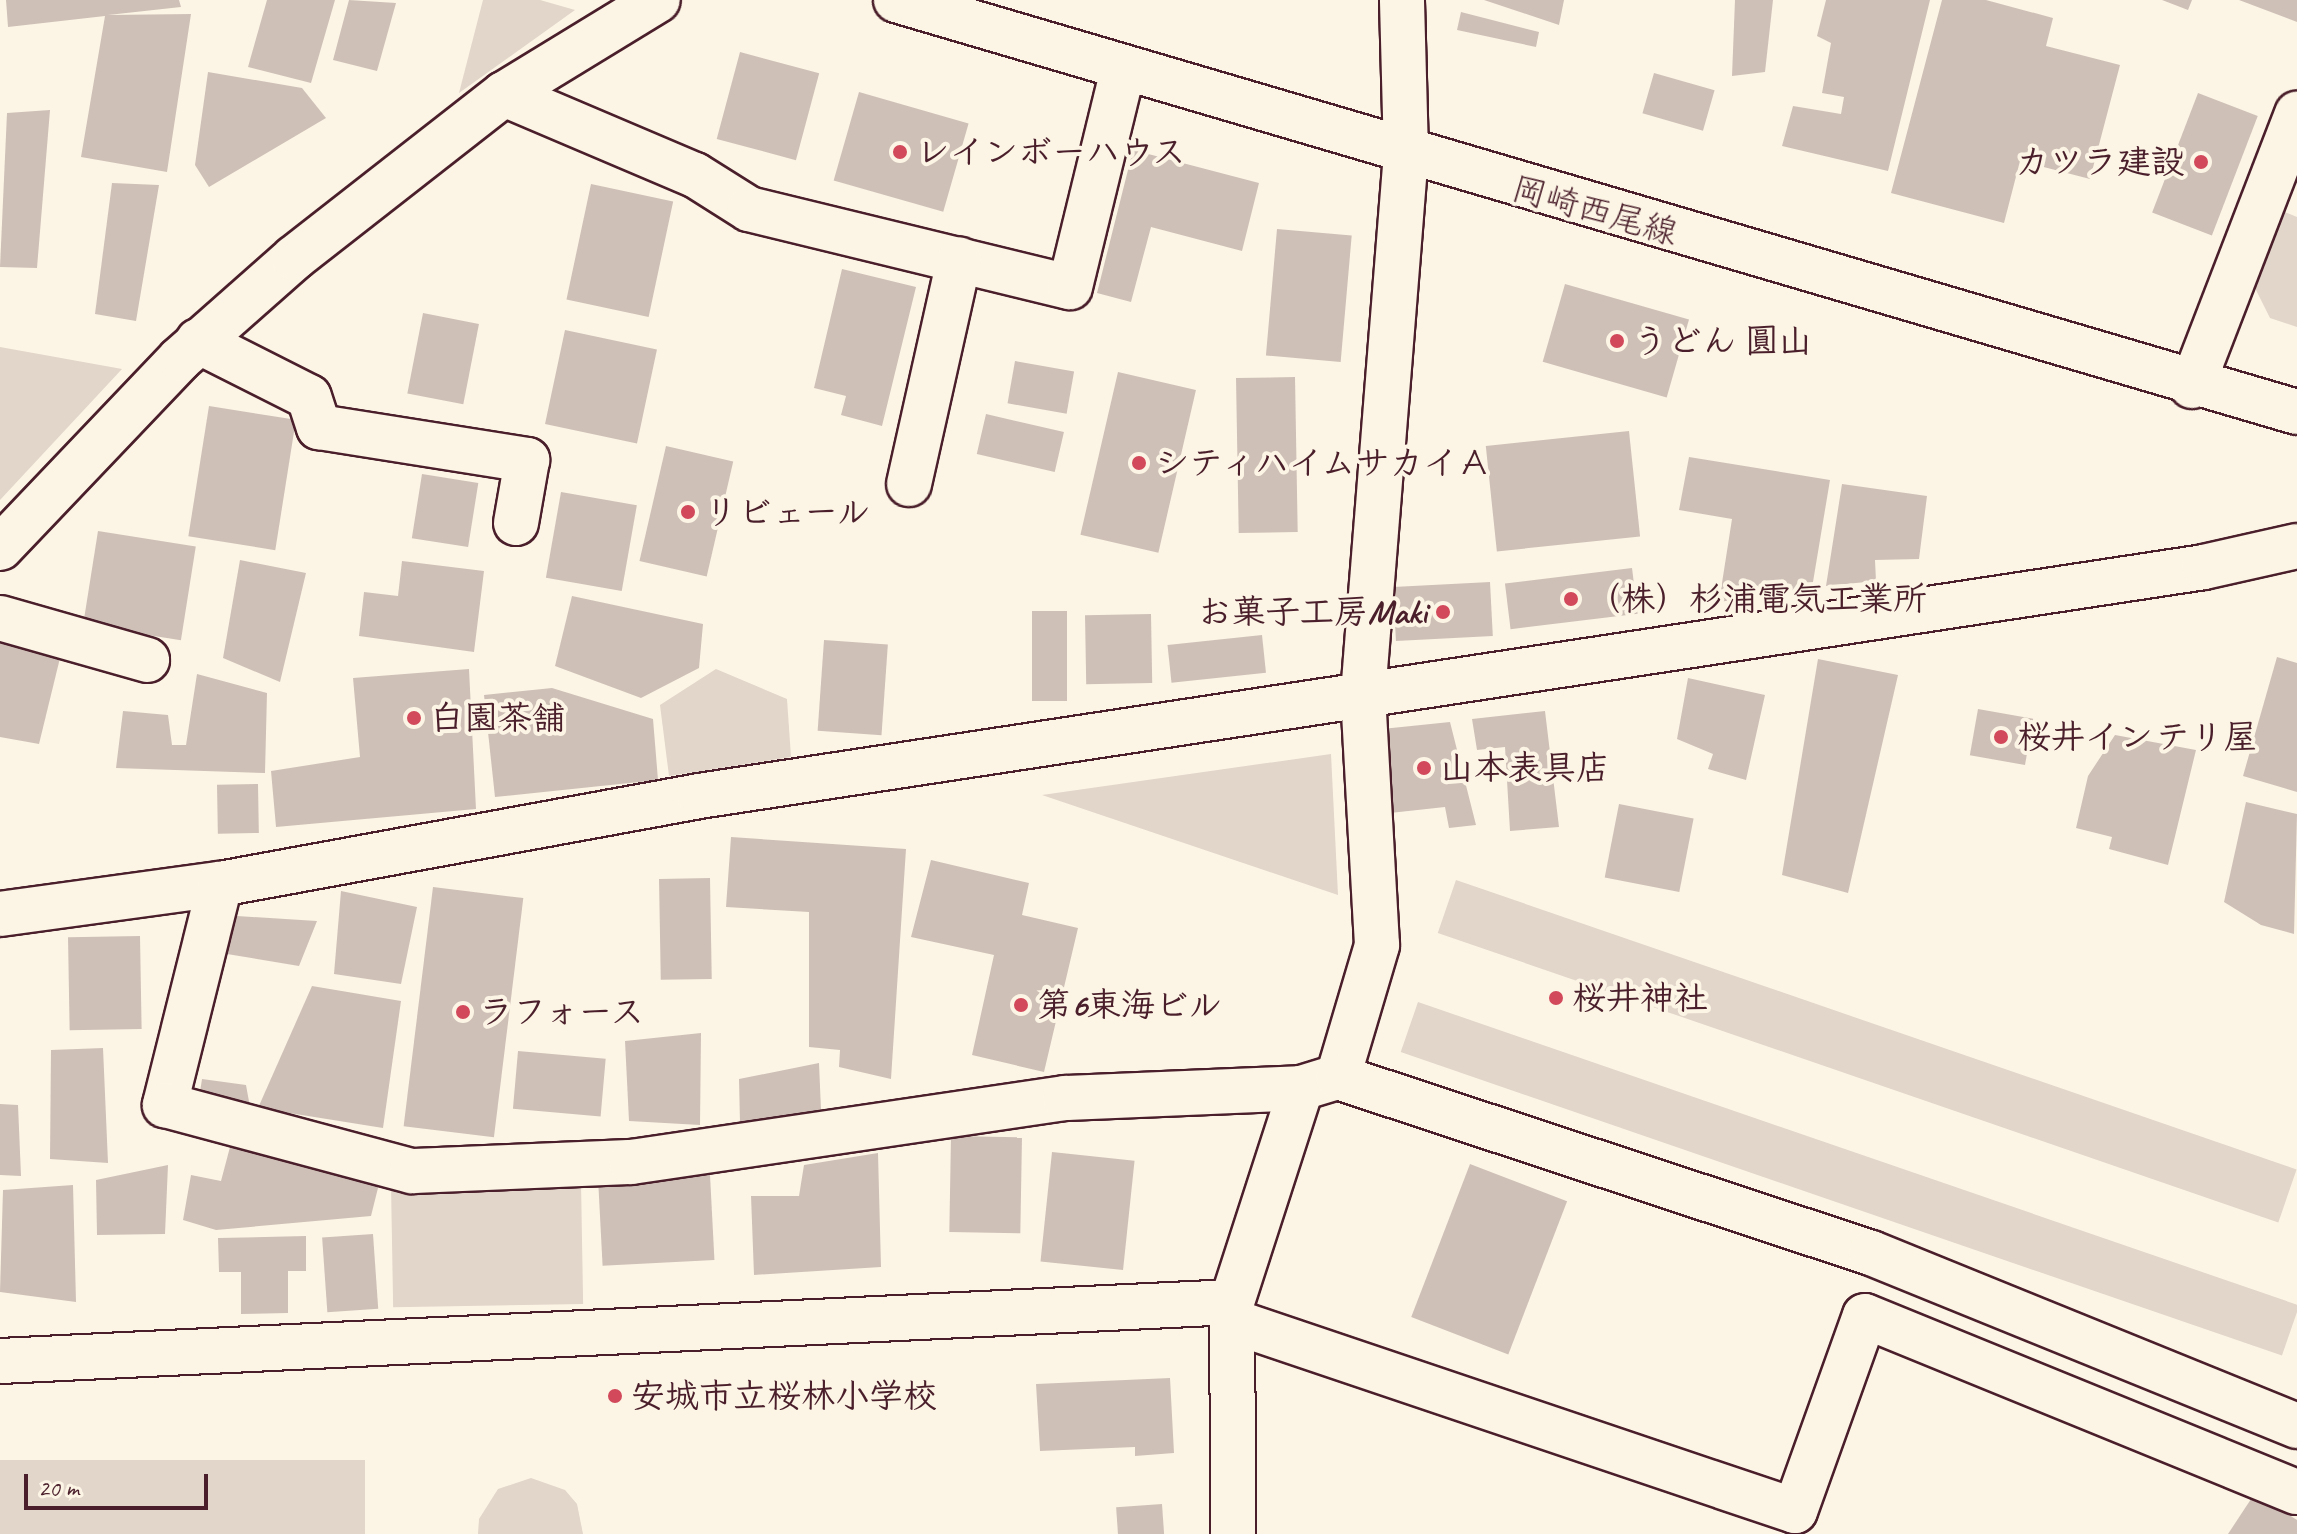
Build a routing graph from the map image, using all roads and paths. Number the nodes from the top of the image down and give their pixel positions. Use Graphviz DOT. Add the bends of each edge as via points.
graph roads {
  1 [pos="658,0"];
  2 [pos="896,0"];
  3 [pos="1402,0"];
  4 [pos="1123,69"];
  5 [pos="504,94"];
  6 [pos="2297,114"];
  7 [pos="1406,154"];
  8 [pos="959,260"];
  9 [pos="198,341"];
  10 [pos="2192,386"];
  11 [pos="2297,412"];
  12 [pos="909,484"];
  13 [pos="516,523"];
  14 [pos="2297,546"];
  15 [pos="0,548"];
  16 [pos="0,618"];
  17 [pos="147,660"];
  18 [pos="1363,695"];
  19 [pos="220,884"];
  20 [pos="0,914"];
  21 [pos="1319,1082"];
  22 [pos="1232,1312"];
  23 [pos="0,1361"];
  24 [pos="2297,1426"];
  25 [pos="2297,1492"];
  26 [pos="1233,1534"];
  1 -- 5 [label="street"];
  2 -- 4 [label="street, 岡崎西尾線"];
  3 -- 7 [label="street"];
  4 -- 7 [label="street, 岡崎西尾線"];
  4 -- 8 [label="street" via="1070,287"];
  5 -- 8 [label="street" via="695,175 749,209"];
  5 -- 9 [label="street"];
  6 -- 10 [label="street"];
  7 -- 10 [label="street, 岡崎西尾線"];
  7 -- 18 [label="street"];
  8 -- 12 [label="street"];
  9 -- 13 [label="street" via="309,397 319,427 527,460"];
  9 -- 15 [label="street"];
  10 -- 11 [label="street, 岡崎西尾線"];
  14 -- 18 [label="street" via="2204,567"];
  16 -- 17 [label="street"];
  18 -- 19 [label="street" via="699,796"];
  18 -- 21 [label="street" via="1377,945"];
  19 -- 20 [label="street"];
  19 -- 21 [label="street" via="165,1105 412,1171 631,1162 1065,1098"];
  21 -- 22 [label="street"];
  21 -- 24 [label="street" via="1871,1253"];
  22 -- 23 [label="street"];
  22 -- 25 [label="street" via="1795,1511 1865,1316"];
  22 -- 26 [label="street"];
}
